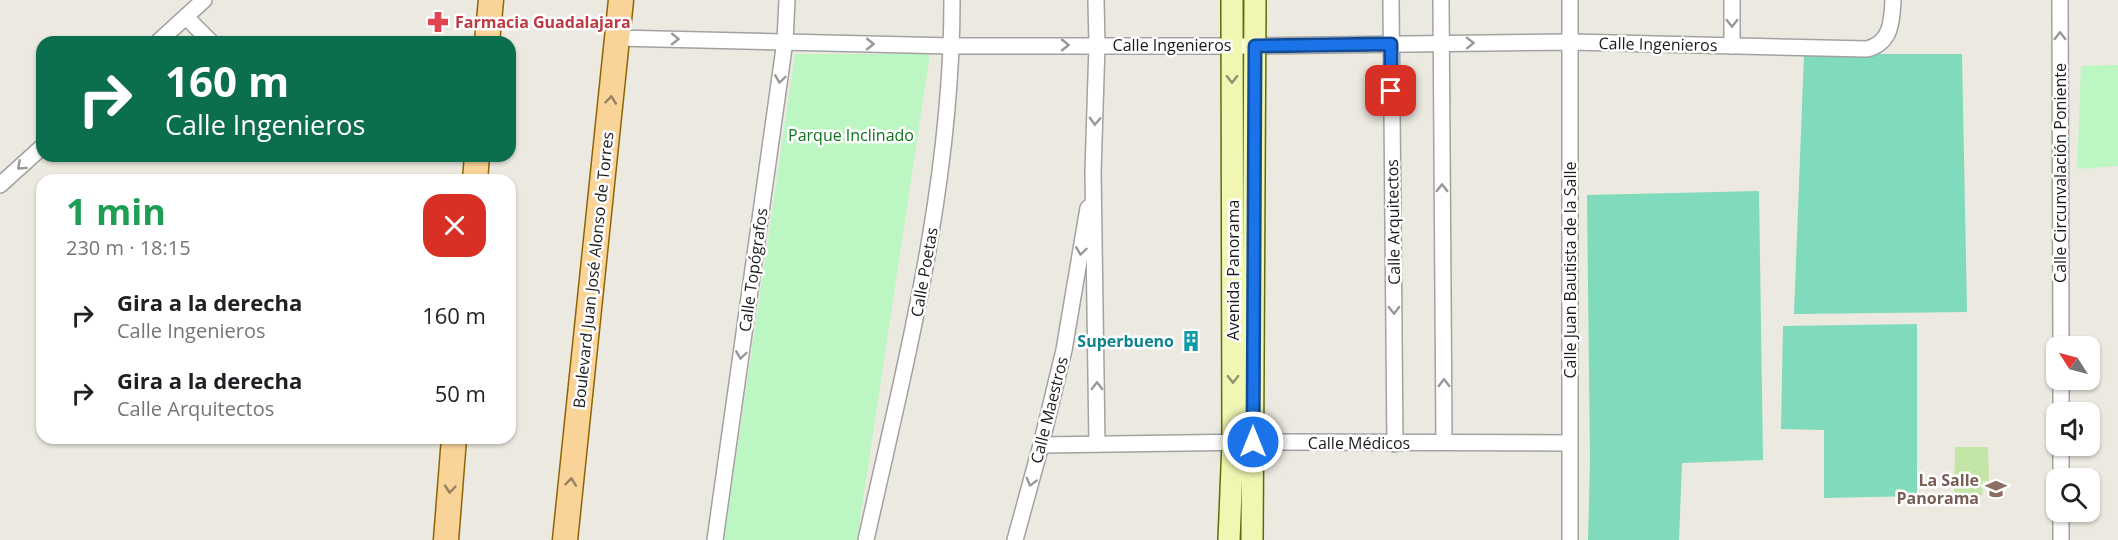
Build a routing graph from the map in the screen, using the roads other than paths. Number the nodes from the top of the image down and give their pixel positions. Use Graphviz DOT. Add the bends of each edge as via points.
graph roads {
  1 [pos="204,0"];
  2 [pos="491,0"];
  3 [pos="621,0"];
  4 [pos="787,0"];
  5 [pos="952,0"];
  6 [pos="1096,0"];
  7 [pos="1232,0"];
  8 [pos="1255,0"];
  9 [pos="1391,0"];
  10 [pos="1441,0"];
  11 [pos="1570,0"];
  12 [pos="1732,0"];
  13 [pos="1893,0"];
  14 [pos="2060,0"];
  15 [pos="186,17"];
  16 [pos="165,36"];
  17 [pos="204,36"];
  18 [pos="488,36"];
  19 [pos="617,38"];
  20 [pos="785,41"];
  21 [pos="1570,42"];
  22 [pos="1391,44"];
  23 [pos="1441,44"];
  24 [pos="1097,45"];
  25 [pos="1232,45"];
  26 [pos="952,46"];
  27 [pos="1255,46"];
  28 [pos="1732,46"];
  29 [pos="36,152"];
  30 [pos="1094,172"];
  31 [pos="0,185"];
  32 [pos="2061,336"];
  33 [pos="1243,442"];
  34 [pos="1444,442"];
  35 [pos="1569,443"];
  36 [pos="454,444"];
  37 [pos="1097,444"];
  38 [pos="1395,444"];
  39 [pos="1041,445"];
  40 [pos="2061,522"];
  41 [pos="451,537"];
  42 [pos="565,540"];
  43 [pos="715,540"];
  44 [pos="866,540"];
  45 [pos="1015,540"];
  46 [pos="1229,540"];
  47 [pos="1252,540"];
  48 [pos="1570,540"];
  49 [pos="2061,540"];
  1 -- 15 [label="street"];
  2 -- 18 [label="main road"];
  3 -- 19 [label="main road, Boulevard Juan José Alonso de Torres"];
  4 -- 20 [label="street, Calle Topógrafos"];
  5 -- 26 [label="street, Calle Poetas"];
  6 -- 24 [label="street, Calle Maestros"];
  7 -- 25 [label="street, Avenida Panorama"];
  8 -- 27 [label="street, Avenida Panorama"];
  9 -- 22 [label="street, Calle Arquitectos"];
  10 -- 23 [label="street"];
  11 -- 21 [label="street, Calle Juan Bautista de la Salle"];
  12 -- 28 [label="street, one-way"];
  13 -- 28 [label="street, Calle Ingenieros" via="1892,21 1876,47"];
  32 -- 14 [label="street, Calle Circunvalación Poniente, one-way"];
  15 -- 16 [label="street"];
  15 -- 17 [label="street"];
  19 -- 20 [label="street, Calle Ingenieros, one-way"];
  42 -- 19 [label="main road, Boulevard Juan José Alonso de Torres, one-way"];
  20 -- 26 [label="street, Calle Ingenieros, one-way"];
  20 -- 43 [label="street, Calle Topógrafos, one-way"];
  23 -- 21 [label="street, Calle Ingenieros, one-way"];
  21 -- 28 [label="street, Calle Ingenieros"];
  21 -- 35 [label="street, Calle Juan Bautista de la Salle"];
  22 -- 23 [label="street, Calle Ingenieros"];
  22 -- 27 [label="street, Calle Ingenieros"];
  22 -- 38 [label="street, Calle Arquitectos, one-way"];
  34 -- 23 [label="street, one-way"];
  24 -- 25 [label="street, Calle Ingenieros"];
  26 -- 24 [label="street, Calle Ingenieros, one-way"];
  24 -- 30 [label="street, Calle Maestros, one-way"];
  25 -- 27 [label="street, Calle Ingenieros"];
  25 -- 33 [label="street, Avenida Panorama, one-way"];
  26 -- 44 [label="street, Calle Poetas" via="944,144 921,294"];
  27 -- 33 [label="street, Avenida Panorama"];
  29 -- 31 [label="street, one-way"];
  37 -- 30 [label="street, Calle Maestros, one-way"];
  30 -- 39 [label="street, Calle Maestros, one-way" via="1064,350"];
  33 -- 37 [label="street, Calle Médicos"];
  33 -- 38 [label="street, Calle Médicos"];
  33 -- 46 [label="street, Avenida Panorama"];
  33 -- 47 [label="street, Avenida Panorama"];
  34 -- 35 [label="street, Calle Médicos"];
  34 -- 38 [label="street, Calle Médicos"];
  35 -- 48 [label="street, Calle Juan Bautista de la Salle"];
  36 -- 41 [label="main road, one-way"];
  37 -- 39 [label="street, Calle Médicos"];
  39 -- 45 [label="street, Calle Maestros, one-way"];
  40 -- 49 [label="street"];
}
